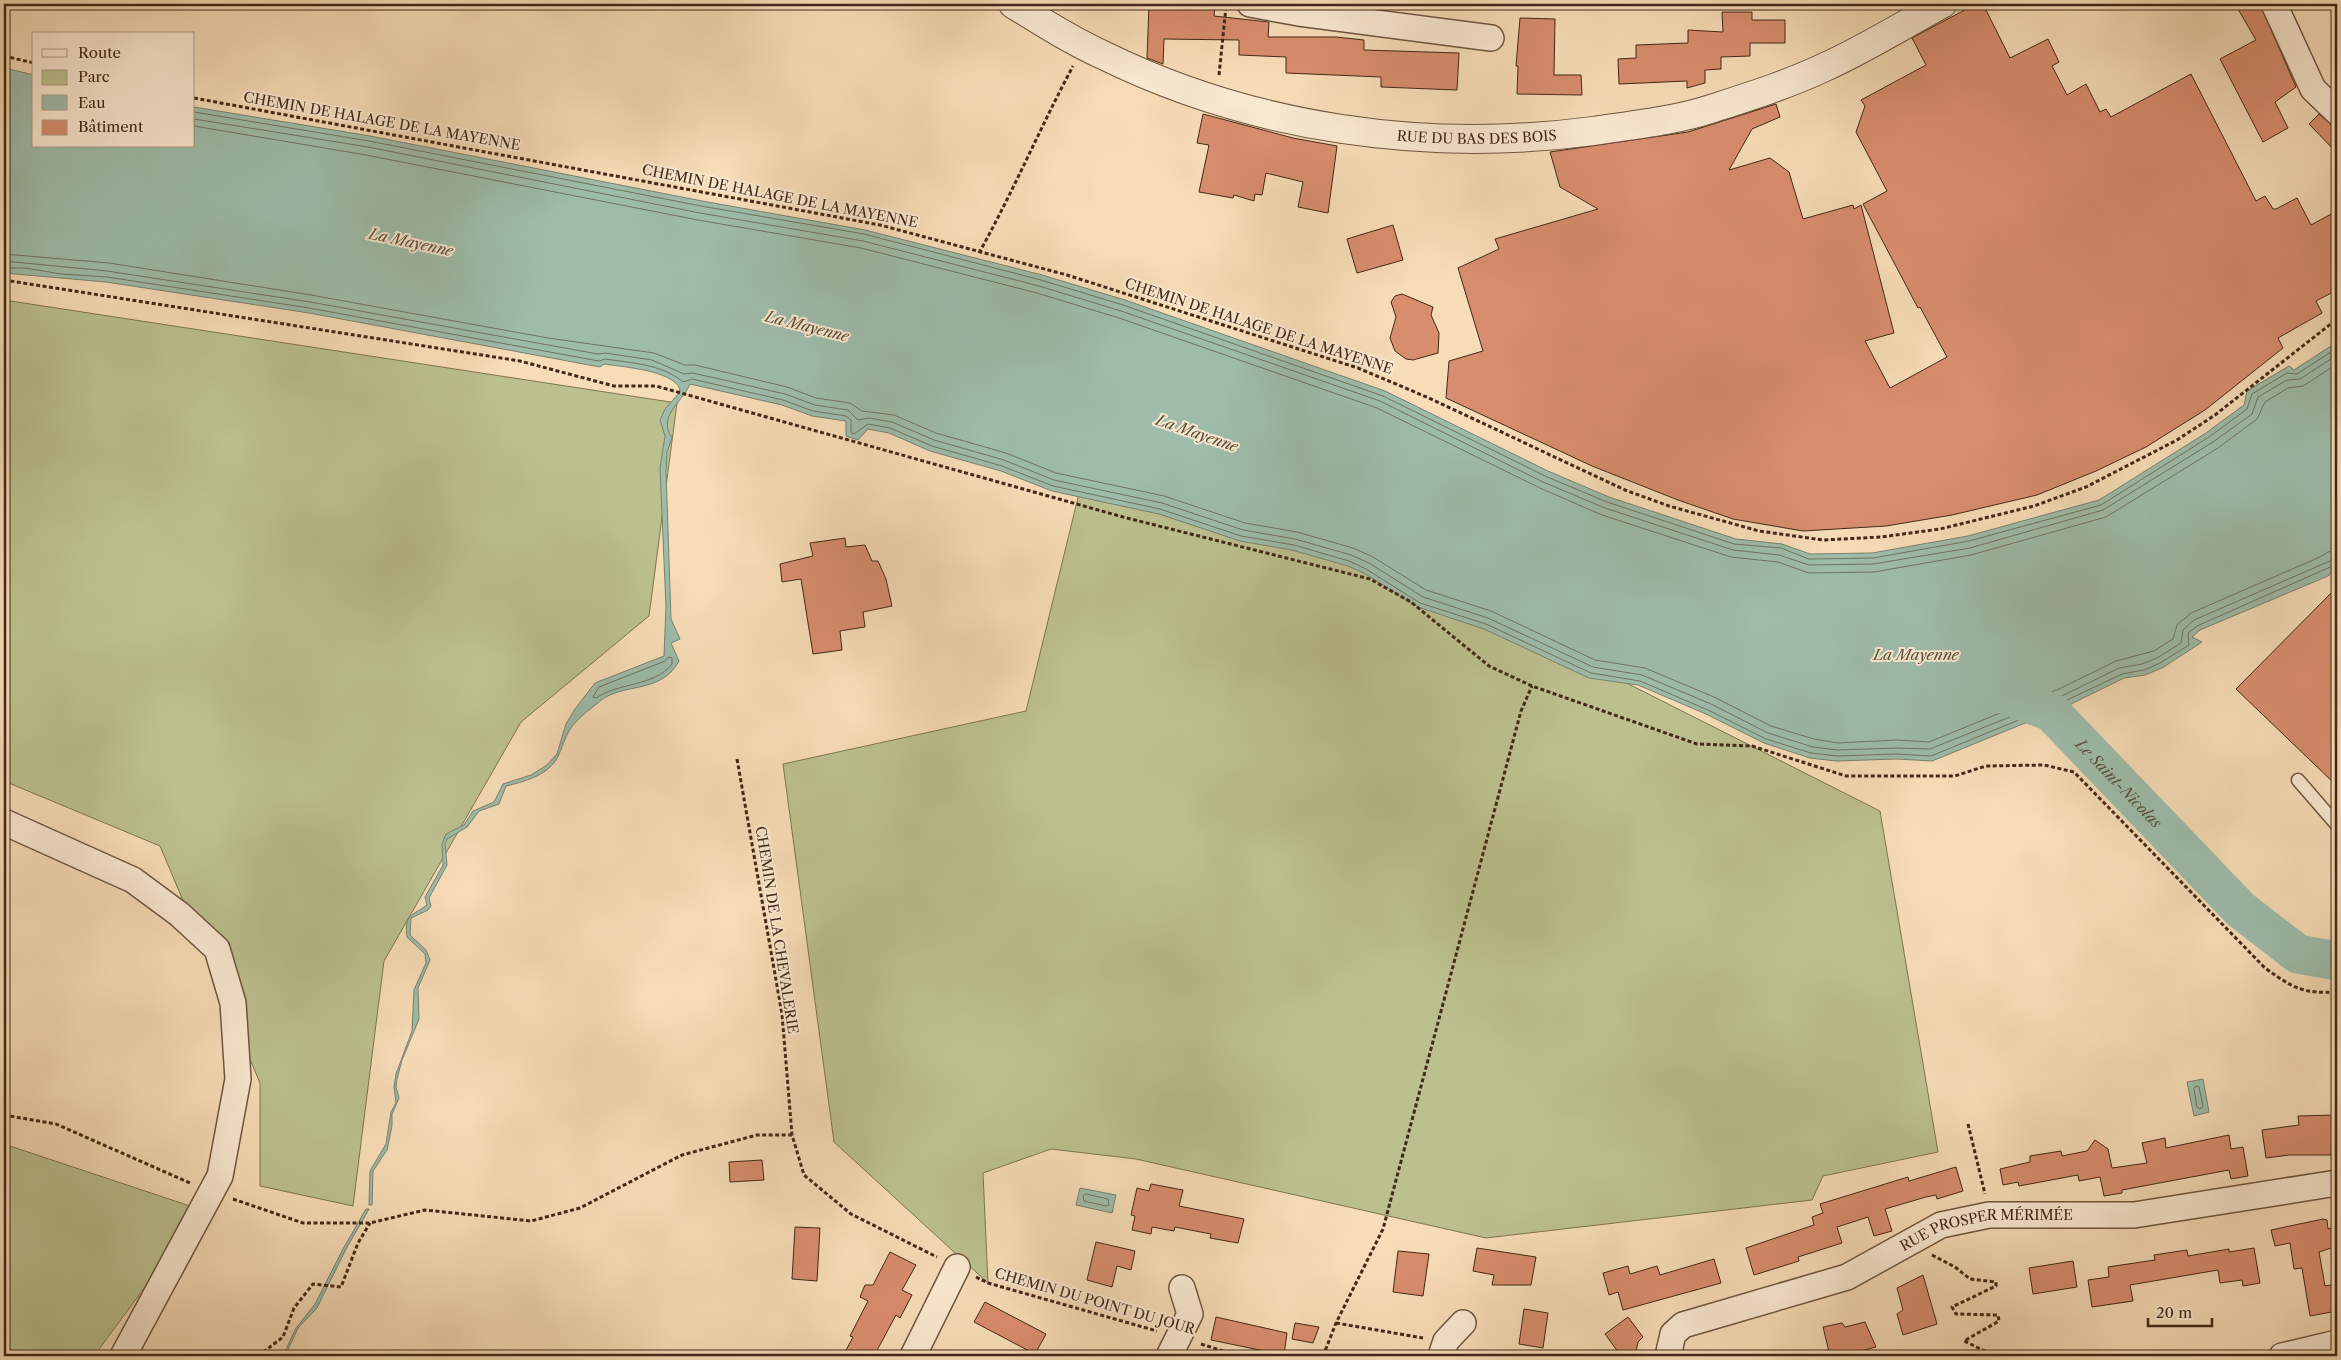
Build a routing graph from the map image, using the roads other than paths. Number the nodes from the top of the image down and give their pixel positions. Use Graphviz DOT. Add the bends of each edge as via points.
graph roads {
  1 [pos="1013,4"];
  2 [pos="1250,4"];
  3 [pos="1942,4"];
  4 [pos="2274,4"];
  5 [pos="1368,13"];
  6 [pos="1492,38"];
  7 [pos="2337,112"];
  8 [pos="2298,780"];
  9 [pos="4,822"];
  10 [pos="2337,825"];
  11 [pos="2337,1183"];
  12 [pos="957,1267"];
  13 [pos="1182,1288"];
  14 [pos="1463,1322"];
  15 [pos="2337,1343"];
  16 [pos="1174,1347"];
  17 [pos="1443,1349"];
  18 [pos="123,1356"];
  19 [pos="913,1356"];
  20 [pos="1668,1356"];
  21 [pos="2282,1356"];
  1 -- 3 [label="street, RUE DU BAS DES BOIS" via="1084,46 1171,84 1216,99 1317,125 1457,140 1580,132 1651,123 1711,109 1825,67"];
  2 -- 5 [label="street"];
  4 -- 7 [label="street" via="2313,89"];
  5 -- 6 [label="street"];
  8 -- 10 [label="lane"];
  9 -- 18 [label="street" via="133,880 179,914 218,949 233,1003 238,1079 220,1176"];
  11 -- 20 [label="street, RUE PROSPER MÉRIMÉE" via="2134,1215 1989,1215 1941,1226 1847,1277 1683,1325 1674,1334"];
  12 -- 19 [label="street"];
  13 -- 16 [label="street" via="1190,1314"];
  14 -- 17 [label="street"];
  15 -- 21 [label="street"];
}
